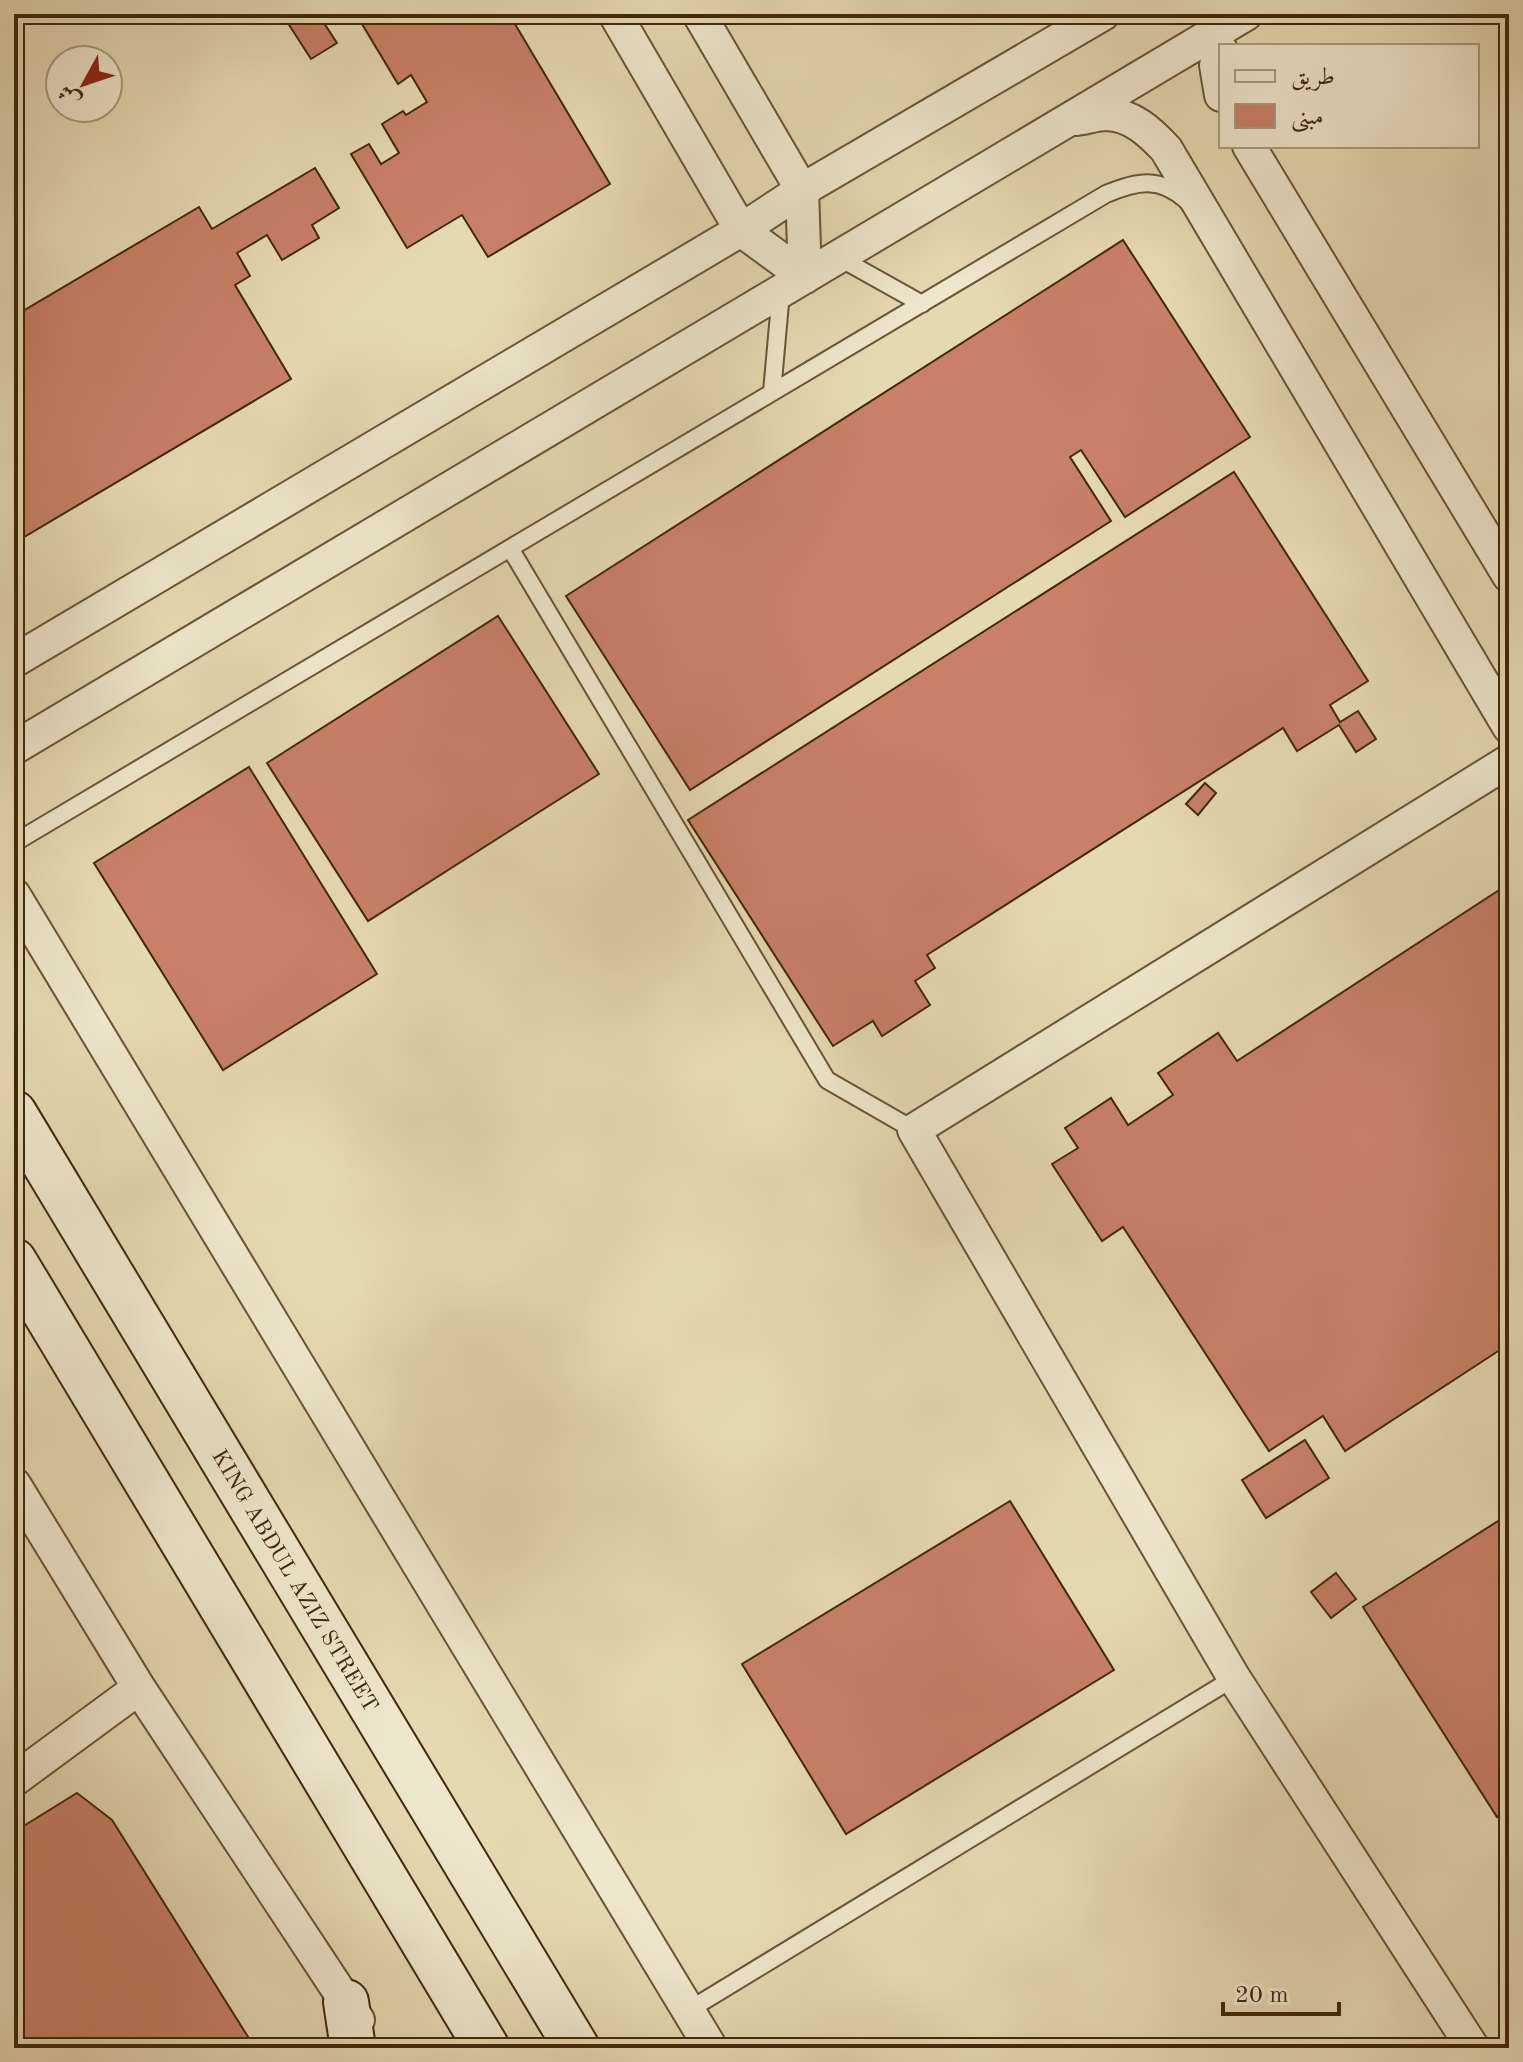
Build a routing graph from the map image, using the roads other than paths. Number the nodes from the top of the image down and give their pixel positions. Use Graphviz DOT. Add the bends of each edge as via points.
graph roads {
  1 [pos="615,14"];
  2 [pos="699,14"];
  3 [pos="1103,14"];
  4 [pos="1231,33"];
  5 [pos="1219,59"];
  6 [pos="1219,83"];
  7 [pos="1069,120"];
  8 [pos="1250,148"];
  9 [pos="802,190"];
  10 [pos="1207,220"];
  11 [pos="741,230"];
  12 [pos="838,257"];
  13 [pos="793,285"];
  14 [pos="922,304"];
  15 [pos="772,392"];
  16 [pos="510,548"];
  17 [pos="1509,576"];
  18 [pos="14,661"];
  19 [pos="1509,727"];
  20 [pos="14,748"];
  21 [pos="1509,761"];
  22 [pos="14,843"];
  23 [pos="14,895"];
  24 [pos="14,1113"];
  25 [pos="914,1130"];
  26 [pos="14,1261"];
  27 [pos="14,1484"];
  28 [pos="1234,1678"];
  29 [pos="139,1688"];
  30 [pos="14,1780"];
  31 [pos="346,2002"];
  32 [pos="689,2010"];
  33 [pos="353,2048"];
  34 [pos="374,2048"];
  35 [pos="487,2048"];
  36 [pos="577,2048"];
  37 [pos="711,2048"];
  38 [pos="1473,2048"];
  1 -- 11 [label="street"];
  2 -- 9 [label="street"];
  3 -- 9 [label="street"];
  4 -- 7 [label="street"];
  5 -- 6 [label="street"];
  7 -- 10 [label="street" via="1107,114 1149,131 1166,149"];
  7 -- 12 [label="street"];
  8 -- 17 [label="street"];
  9 -- 11 [label="street"];
  9 -- 13 [label="street"];
  10 -- 14 [label="lane" via="1166,186 1127,185"];
  10 -- 19 [label="street"];
  11 -- 13 [label="street"];
  11 -- 18 [label="street"];
  12 -- 13 [label="street"];
  12 -- 14 [label="lane"];
  13 -- 15 [label="lane"];
  13 -- 20 [label="street"];
  14 -- 15 [label="lane"];
  15 -- 16 [label="lane"];
  16 -- 22 [label="lane"];
  16 -- 25 [label="lane" via="827,1080"];
  21 -- 25 [label="street"];
  23 -- 32 [label="street"];
  24 -- 36 [label="street, KING ABDUL AZIZ STREET"];
  25 -- 28 [label="street"];
  26 -- 35 [label="street"];
  27 -- 29 [label="street"];
  28 -- 32 [label="lane"];
  28 -- 38 [label="street"];
  29 -- 30 [label="street"];
  29 -- 31 [label="street"];
  31 -- 33 [label="street"];
  31 -- 34 [label="street"];
  32 -- 37 [label="street"];
}
